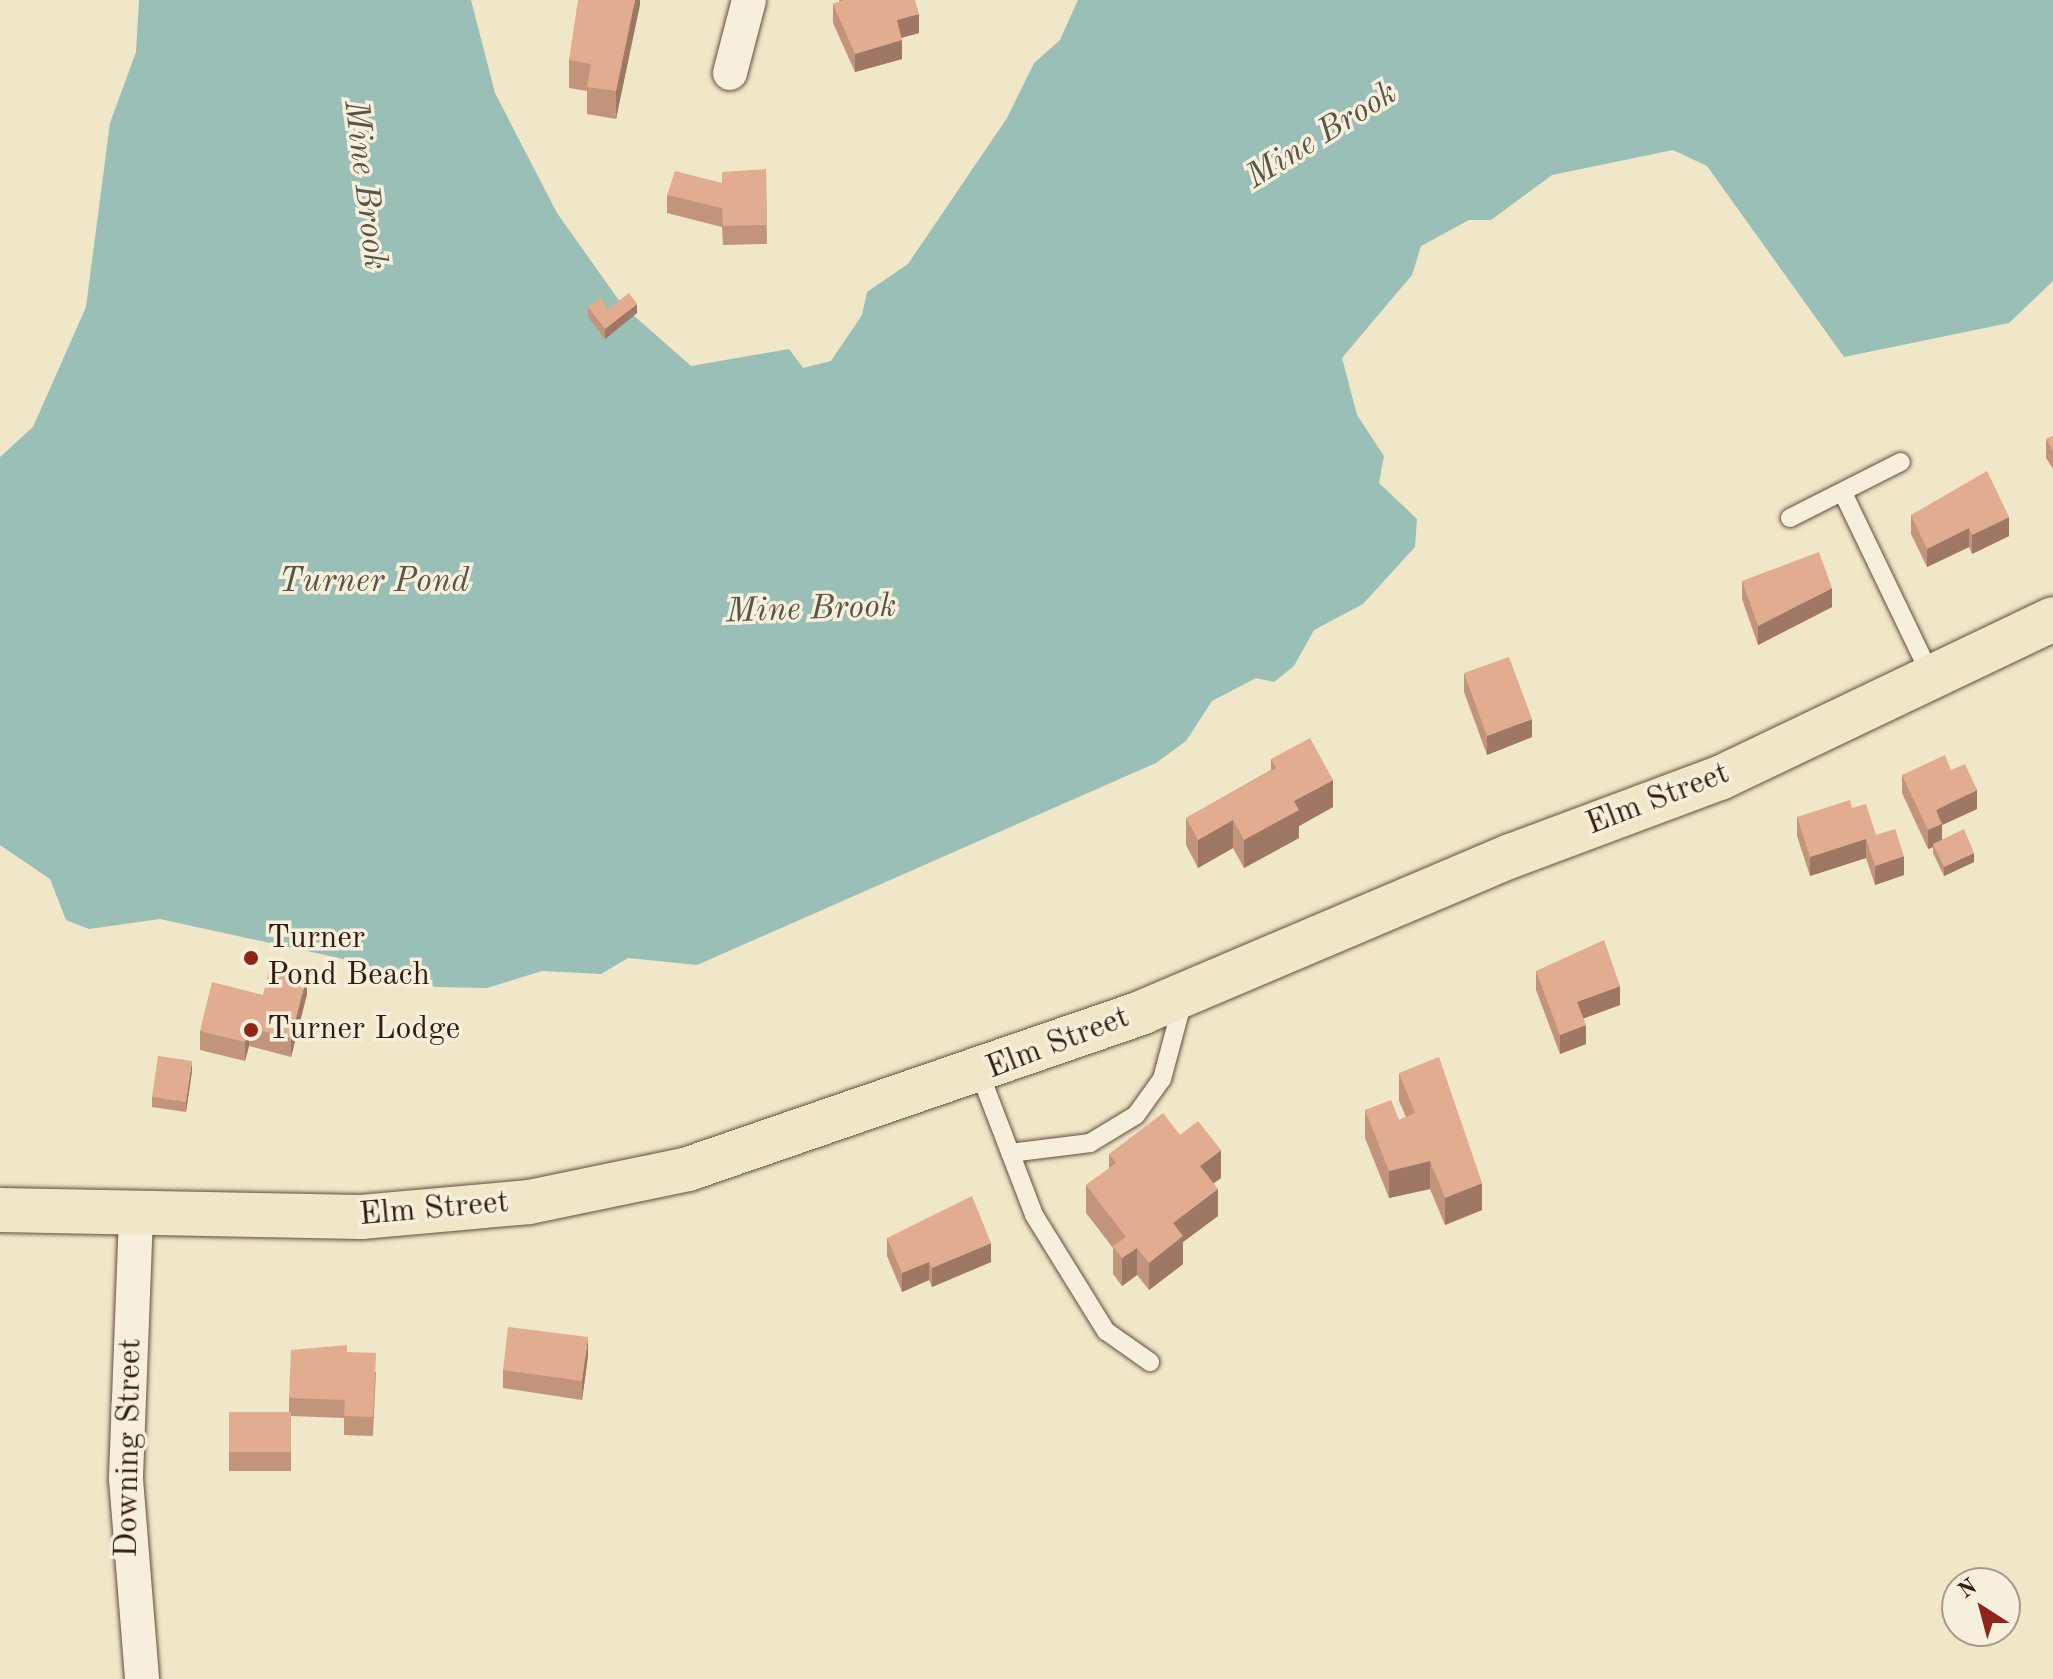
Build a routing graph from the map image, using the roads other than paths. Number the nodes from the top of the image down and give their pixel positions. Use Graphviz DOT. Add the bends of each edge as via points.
graph roads {
  1 [pos="749,0"];
  2 [pos="730,73"];
  3 [pos="1901,462"];
  4 [pos="1843,493"];
  5 [pos="1790,518"];
  6 [pos="2053,619"];
  7 [pos="1932,678"];
  8 [pos="1185,994"];
  9 [pos="980,1074"];
  10 [pos="1010,1153"];
  11 [pos="0,1210"];
  12 [pos="136,1216"];
  13 [pos="1150,1362"];
  14 [pos="142,1679"];
  1 -- 2 [label="street"];
  3 -- 4 [label="lane"];
  4 -- 5 [label="lane"];
  4 -- 7 [label="lane"];
  6 -- 7 [label="main road, Elm Street"];
  7 -- 8 [label="main road, Elm Street" via="1720,778 1511,856"];
  8 -- 9 [label="main road, Elm Street"];
  8 -- 10 [label="lane" via="1162,1079 1136,1115 1090,1143"];
  9 -- 10 [label="lane"];
  9 -- 12 [label="main road, Elm Street" via="688,1169 529,1202 361,1217"];
  10 -- 13 [label="lane" via="1034,1215 1106,1331"];
  11 -- 12 [label="main road, Elm Street"];
  12 -- 14 [label="street, Downing Street" via="126,1479"];
}
